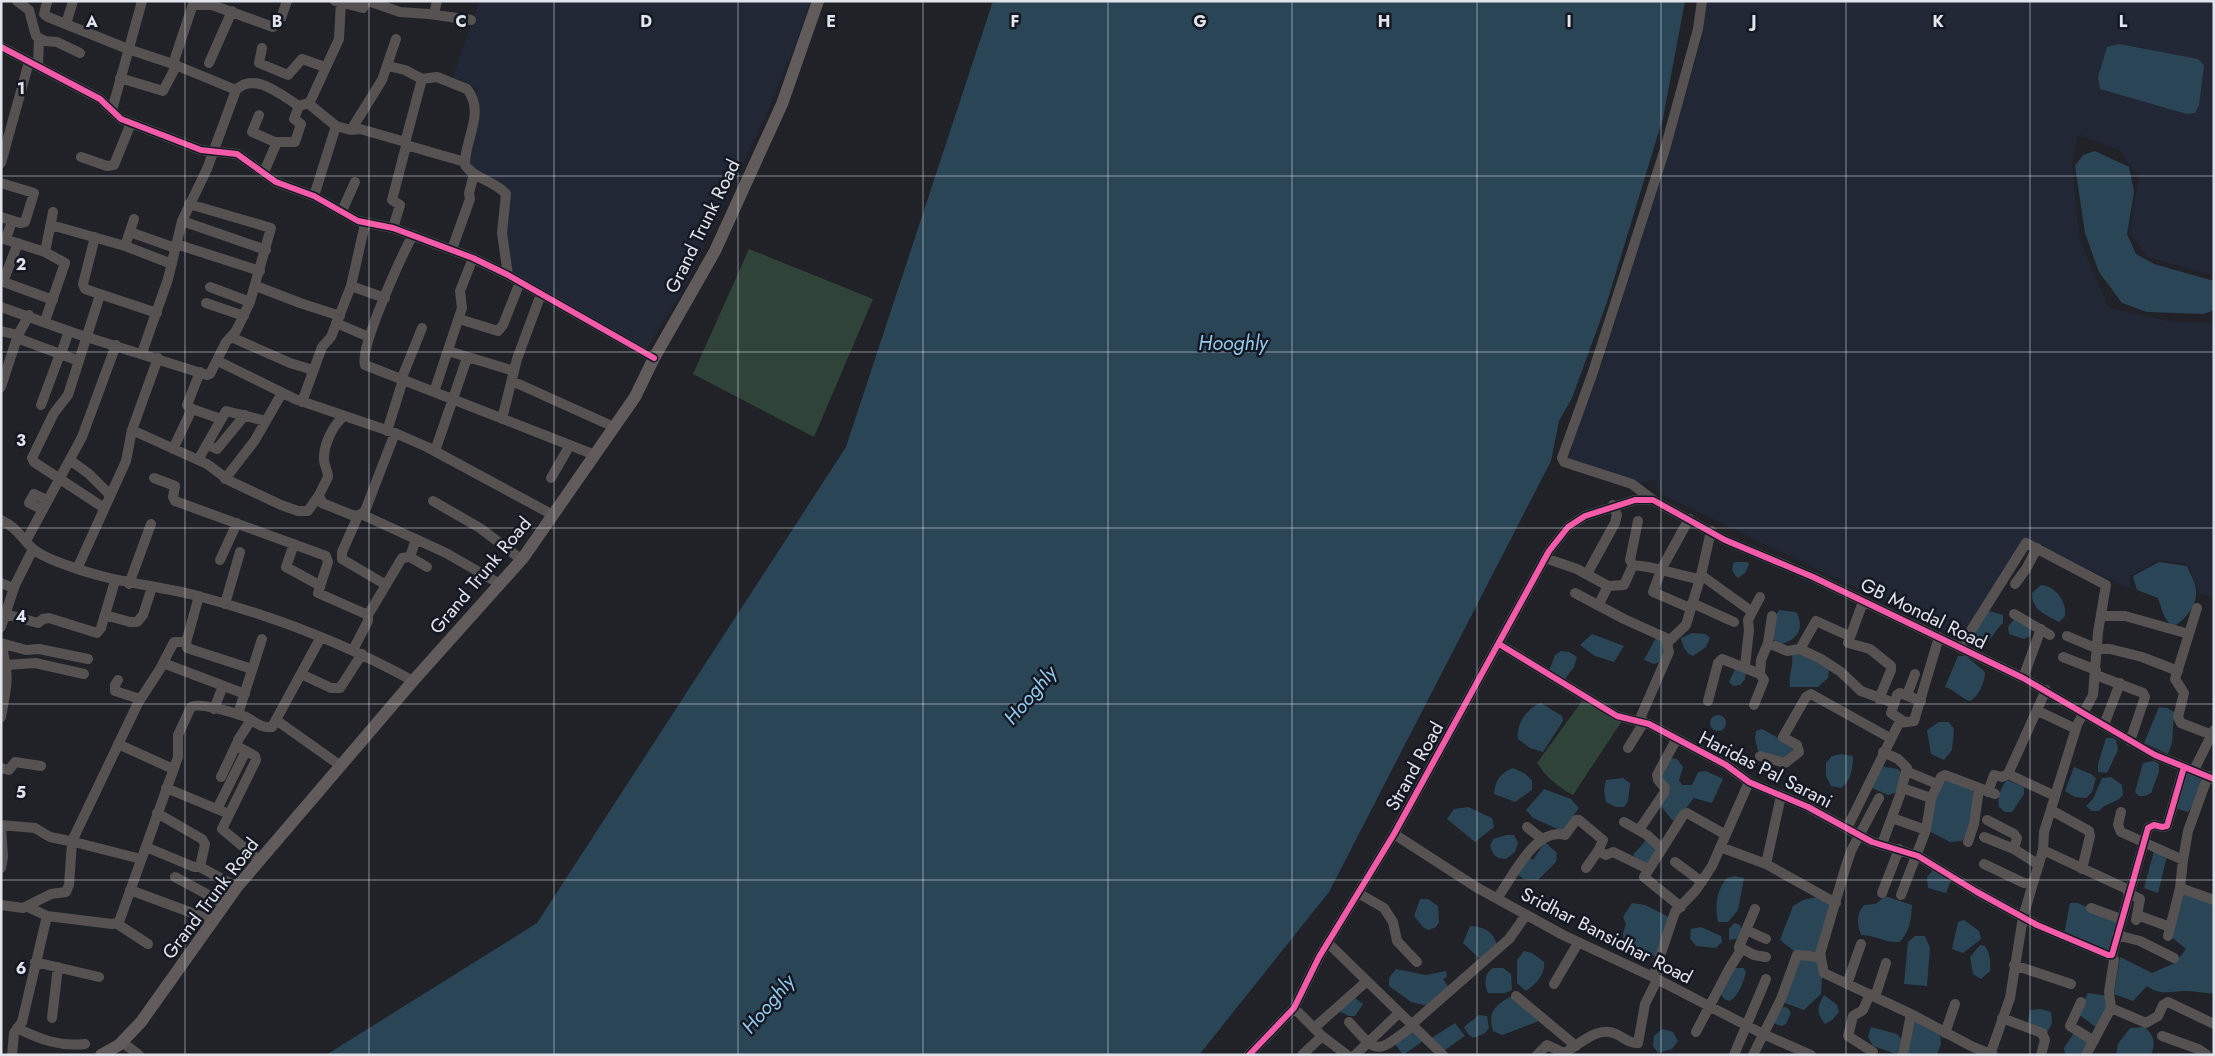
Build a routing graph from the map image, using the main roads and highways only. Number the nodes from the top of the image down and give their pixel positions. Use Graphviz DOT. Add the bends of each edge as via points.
graph roads {
  1 [pos="818,1"];
  2 [pos="100,1055"];
  1 -- 2 [label="main road, Grand Trunk Road" via="782,104 715,251 635,397 522,560 413,681 237,887 147,1015 122,1042"];
}
